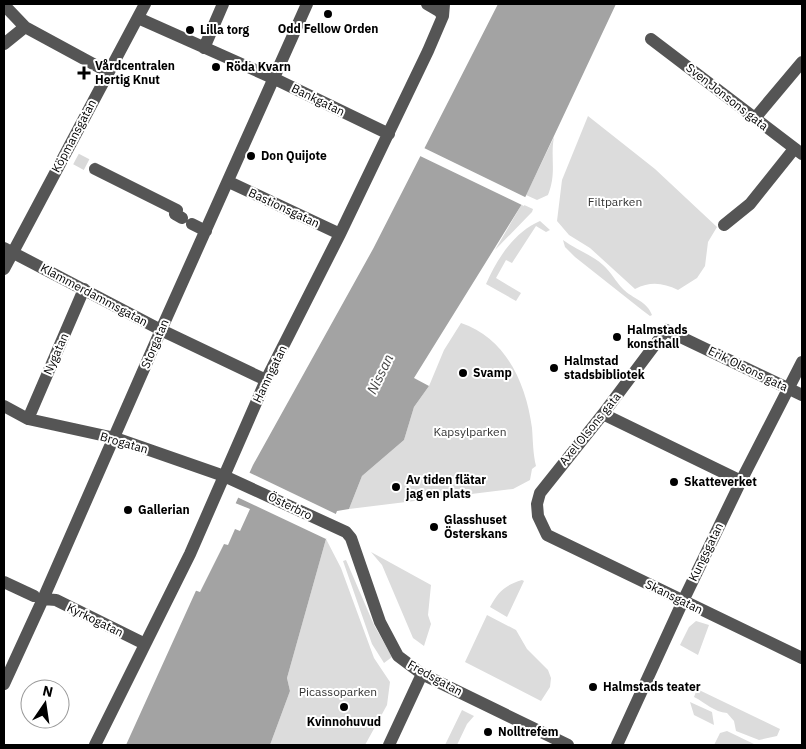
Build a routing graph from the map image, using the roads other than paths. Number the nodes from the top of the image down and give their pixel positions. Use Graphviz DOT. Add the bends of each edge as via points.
graph roads {
  1 [pos="145,4"];
  2 [pos="223,4"];
  3 [pos="307,4"];
  4 [pos="427,4"];
  5 [pos="4,5"];
  6 [pos="443,10"];
  7 [pos="138,18"];
  8 [pos="25,27"];
  9 [pos="652,39"];
  10 [pos="4,44"];
  11 [pos="204,48"];
  12 [pos="802,62"];
  13 [pos="108,72"];
  14 [pos="274,79"];
  15 [pos="755,118"];
  16 [pos="389,134"];
  17 [pos="798,152"];
  18 [pos="96,169"];
  19 [pos="229,182"];
  20 [pos="724,225"];
  21 [pos="206,231"];
  22 [pos="340,234"];
  23 [pos="8,250"];
  24 [pos="4,269"];
  25 [pos="84,289"];
  26 [pos="161,330"];
  27 [pos="666,330"];
  28 [pos="802,362"];
  29 [pos="266,380"];
  30 [pos="787,388"];
  31 [pos="802,395"];
  32 [pos="4,406"];
  33 [pos="603,414"];
  34 [pos="28,419"];
  35 [pos="115,438"];
  36 [pos="224,476"];
  37 [pos="741,481"];
  38 [pos="243,484"];
  39 [pos="338,530"];
  40 [pos="547,535"];
  41 [pos="4,582"];
  42 [pos="39,598"];
  43 [pos="683,601"];
  44 [pos="146,644"];
  45 [pos="802,658"];
  46 [pos="422,674"];
  47 [pos="4,684"];
  48 [pos="95,745"];
  49 [pos="389,745"];
  50 [pos="568,745"];
  51 [pos="617,745"];
  1 -- 7 [label="street, Köpmansgatan"];
  2 -- 11 [label="street"];
  3 -- 14 [label="street, Storgatan"];
  4 -- 6 [label="street"];
  5 -- 8 [label="street"];
  6 -- 16 [label="street, Hamngatan"];
  7 -- 11 [label="street, Bankgatan"];
  7 -- 13 [label="street, Köpmansgatan"];
  8 -- 10 [label="street"];
  8 -- 13 [label="street"];
  9 -- 15 [label="street, Sven Jonsons gata"];
  11 -- 14 [label="street, Bankgatan"];
  12 -- 15 [label="street"];
  13 -- 23 [label="street, Köpmansgatan" via="71,156"];
  14 -- 16 [label="street, Bankgatan"];
  14 -- 19 [label="street, Storgatan"];
  15 -- 17 [label="street, Sven Jonsons gata"];
  16 -- 22 [label="street, Hamngatan"];
  17 -- 20 [label="street" via="750,204"];
  18 -- 21 [label="street" via="177,210 176,214"];
  19 -- 21 [label="street, Storgatan"];
  19 -- 22 [label="street, Bastionsgatan"];
  21 -- 26 [label="street, Storgatan"];
  22 -- 29 [label="street, Hamngatan"];
  23 -- 24 [label="street, Köpmansgatan"];
  23 -- 25 [label="street, Klammerdammsgatan"];
  25 -- 26 [label="street, Klammerdammsgatan"];
  25 -- 34 [label="street, Nygatan"];
  26 -- 29 [label="street, Klammerdammsgatan"];
  26 -- 35 [label="street, Storgatan"];
  27 -- 30 [label="street, Erik Olsons gata"];
  27 -- 33 [label="street, Axel Olsons gata"];
  28 -- 30 [label="street, Kungsgatan"];
  29 -- 36 [label="street, Hamngatan"];
  30 -- 31 [label="street, Erik Olsons gata"];
  30 -- 37 [label="street, Kungsgatan"];
  32 -- 34 [label="street, Brogatan"];
  33 -- 37 [label="street"];
  33 -- 40 [label="street, Axel Olsons gata" via="540,493 538,516"];
  34 -- 35 [label="street, Brogatan"];
  35 -- 36 [label="street, Brogatan"];
  35 -- 42 [label="street, Storgatan"];
  36 -- 38 [label="street, Brogatan"];
  36 -- 44 [label="street, Hamngatan"];
  37 -- 43 [label="street, Kungsgatan"];
  38 -- 39 [label="street, Österbro"];
  39 -- 46 [label="street, Fredsgatan" via="352,538 389,642 398,656"];
  40 -- 43 [label="street, Skansgatan"];
  41 -- 42 [label="street, Kyrkogatan"];
  42 -- 44 [label="street, Kyrkogatan" via="56,600"];
  42 -- 47 [label="street, Storgatan"];
  43 -- 45 [label="street, Skansgatan"];
  43 -- 51 [label="street, Kungsgatan"];
  44 -- 48 [label="street, Hamngatan"];
  46 -- 49 [label="street"];
  46 -- 50 [label="street, Fredsgatan"];
}
